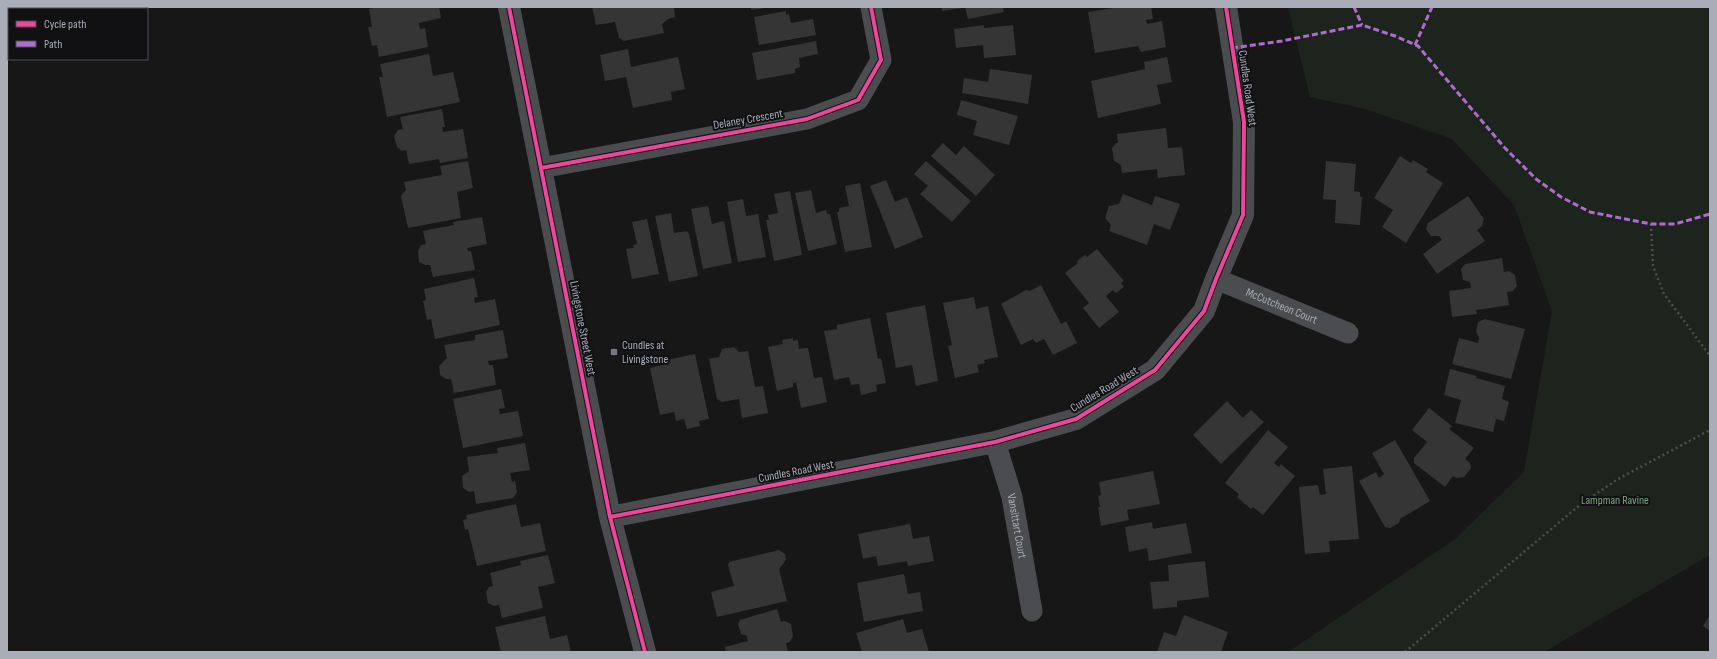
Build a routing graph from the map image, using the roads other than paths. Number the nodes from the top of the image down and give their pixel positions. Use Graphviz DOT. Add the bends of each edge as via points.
graph roads {
  1 [pos="510,7"];
  2 [pos="871,7"];
  3 [pos="1226,7"];
  4 [pos="541,168"];
  5 [pos="1216,279"];
  6 [pos="1348,333"];
  7 [pos="995,442"];
  8 [pos="610,517"];
  9 [pos="1032,611"];
  10 [pos="645,652"];
  1 -- 4 [label="street, Livingstone Street West"];
  2 -- 4 [label="street, Delaney Crescent" via="881,60 858,100 807,119"];
  3 -- 5 [label="street, Cundles Road West" via="1244,122 1243,215"];
  4 -- 8 [label="street, Livingstone Street West"];
  5 -- 6 [label="street, McCutcheon Court"];
  5 -- 7 [label="street, Cundles Road West" via="1204,311 1155,370 1076,419"];
  7 -- 8 [label="street, Cundles Road West"];
  7 -- 9 [label="street, Vansittart Court" via="1012,497"];
  8 -- 10 [label="street, Livingstone Street West"];
}
